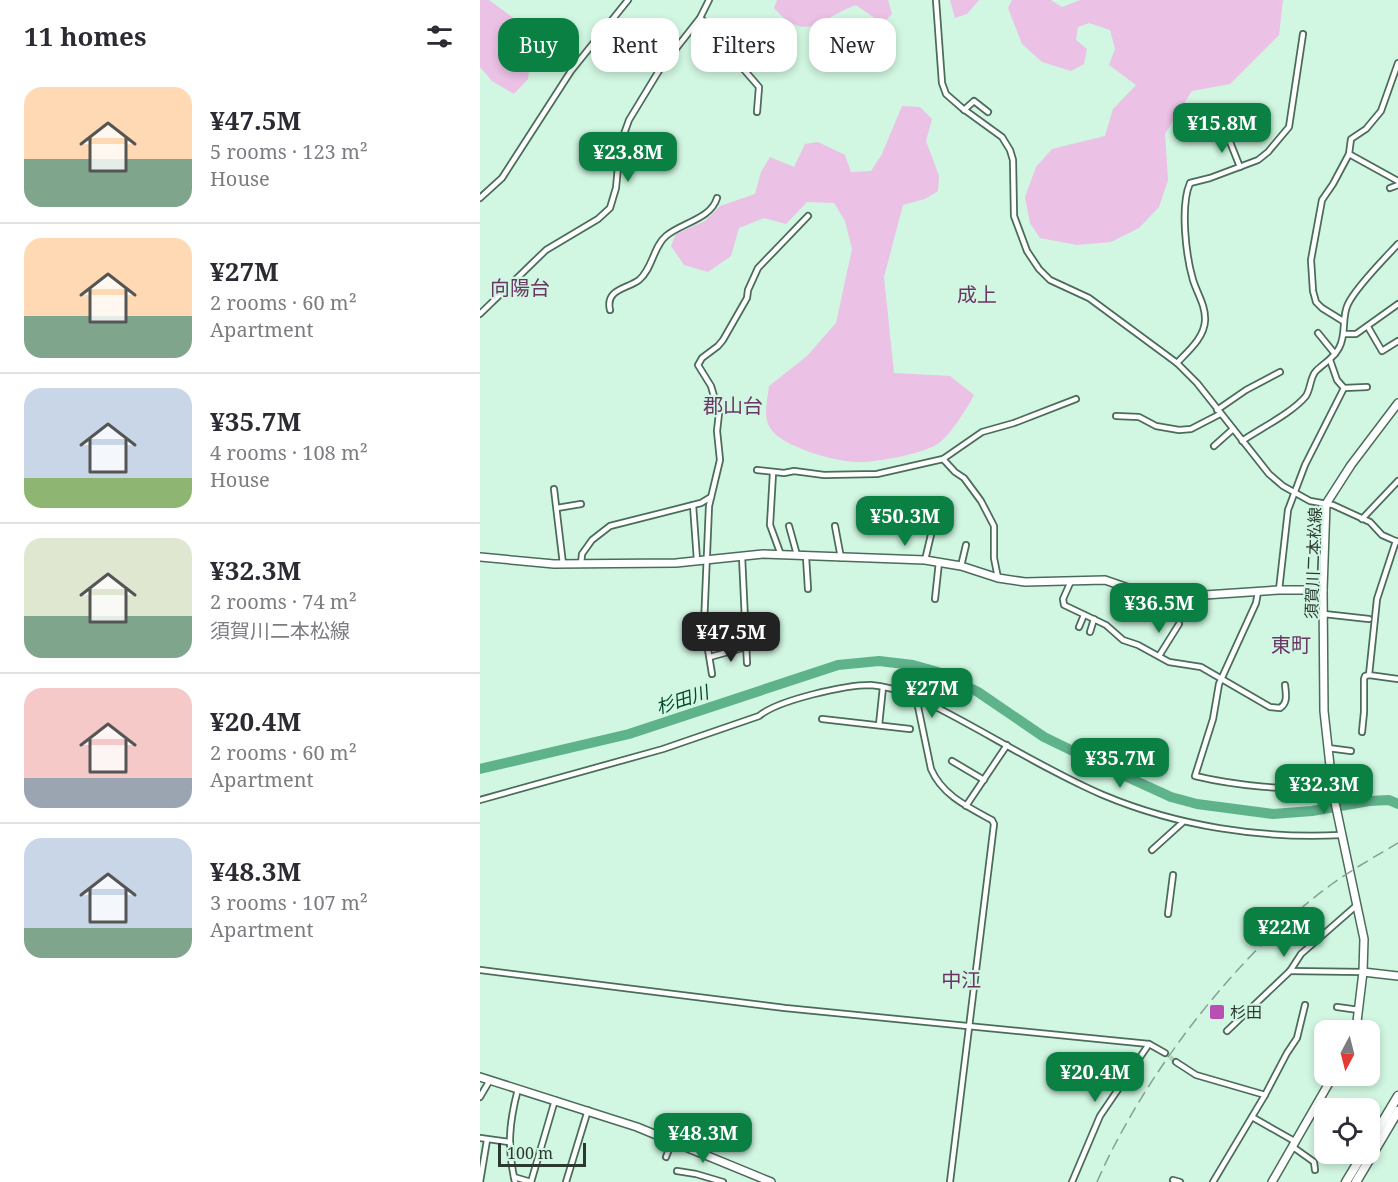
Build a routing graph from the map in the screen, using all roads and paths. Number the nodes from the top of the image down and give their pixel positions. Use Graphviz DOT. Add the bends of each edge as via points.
graph roads {
  1 [pos="628,0"];
  2 [pos="709,0"];
  3 [pos="936,0"];
  4 [pos="700,18"];
  5 [pos="691,29"];
  6 [pos="1303,34"];
  7 [pos="1398,63"];
  8 [pos="746,72"];
  9 [pos="964,110"];
  10 [pos="757,112"];
  11 [pos="988,112"];
  12 [pos="1226,132"];
  13 [pos="1349,154"];
  14 [pos="1240,167"];
  15 [pos="1398,183"];
  16 [pos="1390,188"];
  17 [pos="480,198"];
  18 [pos="717,198"];
  19 [pos="808,216"];
  20 [pos="1398,244"];
  21 [pos="1398,304"];
  22 [pos="610,310"];
  23 [pos="480,314"];
  24 [pos="1343,321"];
  25 [pos="1368,327"];
  26 [pos="1318,333"];
  27 [pos="1344,334"];
  28 [pos="1398,341"];
  29 [pos="1335,354"];
  30 [pos="1330,360"];
  31 [pos="1177,363"];
  32 [pos="1280,372"];
  33 [pos="1367,387"];
  34 [pos="1344,388"];
  35 [pos="1076,399"];
  36 [pos="1398,403"];
  37 [pos="1218,412"];
  38 [pos="1116,416"];
  39 [pos="1233,429"];
  40 [pos="1242,441"];
  41 [pos="1214,446"];
  42 [pos="943,459"];
  43 [pos="756,471"];
  44 [pos="773,473"];
  45 [pos="1398,481"];
  46 [pos="1391,488"];
  47 [pos="554,489"];
  48 [pos="1398,489"];
  49 [pos="1293,492"];
  50 [pos="711,497"];
  51 [pos="581,504"];
  52 [pos="1326,504"];
  53 [pos="693,505"];
  54 [pos="557,508"];
  55 [pos="935,518"];
  56 [pos="1362,519"];
  57 [pos="789,526"];
  58 [pos="835,526"];
  59 [pos="1397,542"];
  60 [pos="966,545"];
  61 [pos="781,555"];
  62 [pos="742,556"];
  63 [pos="802,556"];
  64 [pos="480,557"];
  65 [pos="841,558"];
  66 [pos="707,559"];
  67 [pos="697,560"];
  68 [pos="925,560"];
  69 [pos="939,562"];
  70 [pos="563,564"];
  71 [pos="581,564"];
  72 [pos="961,566"];
  73 [pos="998,578"];
  74 [pos="1072,579"];
  75 [pos="808,589"];
  76 [pos="1279,590"];
  77 [pos="1323,590"];
  78 [pos="1258,592"];
  79 [pos="1160,597"];
  80 [pos="935,599"];
  81 [pos="1167,605"];
  82 [pos="1324,614"];
  83 [pos="1084,615"];
  84 [pos="1094,619"];
  85 [pos="1369,619"];
  86 [pos="745,622"];
  87 [pos="1179,624"];
  88 [pos="1079,627"];
  89 [pos="1090,632"];
  90 [pos="707,640"];
  91 [pos="746,647"];
  92 [pos="1159,656"];
  93 [pos="710,657"];
  94 [pos="747,663"];
  95 [pos="712,674"];
  96 [pos="1369,675"];
  97 [pos="1222,678"];
  98 [pos="1398,679"];
  99 [pos="1284,686"];
  100 [pos="883,687"];
  101 [pos="916,697"];
  102 [pos="822,719"];
  103 [pos="879,725"];
  104 [pos="910,729"];
  105 [pos="1362,732"];
  106 [pos="1007,745"];
  107 [pos="1328,748"];
  108 [pos="1351,751"];
  109 [pos="952,761"];
  110 [pos="984,780"];
  111 [pos="1332,791"];
  112 [pos="480,800"];
  113 [pos="966,806"];
  114 [pos="1183,822"];
  115 [pos="1340,833"];
  116 [pos="1152,850"];
  117 [pos="1173,875"];
  118 [pos="1357,905"];
  119 [pos="1168,914"];
  120 [pos="480,970"];
  121 [pos="1290,971"];
  122 [pos="1363,972"];
  123 [pos="1398,976"];
  124 [pos="1305,1005"];
  125 [pos="1338,1007"];
  126 [pos="1359,1010"];
  127 [pos="1358,1020"];
  128 [pos="968,1026"];
  129 [pos="1227,1031"];
  130 [pos="1149,1044"];
  131 [pos="1165,1053"];
  132 [pos="1176,1062"];
  133 [pos="480,1077"];
  134 [pos="490,1080"];
  135 [pos="1327,1086"];
  136 [pos="518,1089"];
  137 [pos="1265,1095"];
  138 [pos="480,1096"];
  139 [pos="1398,1096"];
  140 [pos="555,1100"];
  141 [pos="588,1110"];
  142 [pos="1398,1111"];
  143 [pos="1252,1117"];
  144 [pos="1380,1126"];
  145 [pos="480,1138"];
  146 [pos="487,1140"];
  147 [pos="672,1141"];
  148 [pos="509,1142"];
  149 [pos="1294,1144"];
  150 [pos="666,1157"];
  151 [pos="1357,1164"];
  152 [pos="1314,1170"];
  153 [pos="677,1171"];
  154 [pos="515,1180"];
  155 [pos="1173,1180"];
  156 [pos="480,1182"];
  157 [pos="531,1182"];
  158 [pos="566,1182"];
  159 [pos="723,1182"];
  160 [pos="771,1182"];
  161 [pos="950,1182"];
  162 [pos="1072,1182"];
  163 [pos="1180,1182"];
  164 [pos="1213,1182"];
  165 [pos="1272,1182"];
  166 [pos="1346,1182"];
  167 [pos="1356,1182"];
  1 -- 17 [label="street" via="571,71 502,178"];
  2 -- 4 [label="street"];
  3 -- 9 [label="street" via="942,83 946,94"];
  5 -- 23 [label="street" via="660,69 629,120 620,145 610,208 546,250"];
  6 -- 14 [label="street" via="1289,127 1268,152"];
  7 -- 13 [label="street" via="1381,111 1351,139"];
  8 -- 10 [label="street" via="759,87"];
  9 -- 11 [label="street" via="974,101"];
  9 -- 31 [label="street" via="1002,137 1010,150 1014,216 1027,251 1039,269 1050,280 1089,298"];
  12 -- 14 [label="street"];
  13 -- 15 [label="street"];
  13 -- 24 [label="street" via="1322,200 1311,260 1316,302"];
  14 -- 31 [label="street" via="1190,183 1185,193 1188,260 1205,320 1195,344"];
  15 -- 16 [label="street"];
  18 -- 22 [label="street" via="713,207 665,236 645,273 614,294"];
  19 -- 50 [label="street" via="758,268 747,298 723,340 699,362 716,397 719,413 720,460"];
  20 -- 24 [label="street" via="1358,289"];
  21 -- 25 [label="street"];
  24 -- 27 [label="street"];
  25 -- 27 [label="street" via="1356,334"];
  25 -- 28 [label="street" via="1382,351"];
  26 -- 29 [label="street"];
  27 -- 29 [label="street"];
  29 -- 30 [label="street"];
  30 -- 34 [label="street"];
  30 -- 40 [label="street" via="1315,372 1301,401"];
  31 -- 37 [label="street"];
  32 -- 37 [label="street" via="1246,390"];
  33 -- 34 [label="street"];
  34 -- 49 [label="street"];
  35 -- 42 [label="street" via="982,432"];
  36 -- 52 [label="street, 須賀川二本松線"];
  37 -- 38 [label="street" via="1191,429 1179,430 1156,426 1139,417"];
  37 -- 39 [label="street"];
  39 -- 40 [label="street"];
  39 -- 41 [label="street"];
  40 -- 49 [label="street" via="1269,474"];
  42 -- 44 [label="street" via="877,474"];
  42 -- 73 [label="street" via="964,478 994,526 993,558"];
  43 -- 44 [label="street"];
  44 -- 61 [label="street" via="770,525"];
  45 -- 46 [label="street"];
  46 -- 48 [label="street"];
  46 -- 56 [label="street"];
  47 -- 54 [label="street"];
  49 -- 52 [label="street"];
  49 -- 76 [label="street" via="1285,523"];
  50 -- 53 [label="street"];
  50 -- 66 [label="street"];
  51 -- 54 [label="street"];
  52 -- 56 [label="street"];
  52 -- 77 [label="street, 須賀川二本松線"];
  53 -- 67 [label="street"];
  53 -- 71 [label="street" via="610,526 592,540 582,554"];
  54 -- 70 [label="street"];
  55 -- 68 [label="street"];
  56 -- 59 [label="street"];
  57 -- 63 [label="street"];
  58 -- 65 [label="street"];
  59 -- 96 [label="street" via="1377,599"];
  60 -- 72 [label="street"];
  61 -- 62 [label="street"];
  61 -- 63 [label="street"];
  62 -- 66 [label="street"];
  62 -- 86 [label="street"];
  63 -- 65 [label="street"];
  63 -- 75 [label="street"];
  64 -- 70 [label="street"];
  65 -- 68 [label="street"];
  66 -- 67 [label="street"];
  66 -- 90 [label="street"];
  67 -- 71 [label="street"];
  68 -- 69 [label="street"];
  69 -- 72 [label="street"];
  69 -- 80 [label="street"];
  70 -- 71 [label="street"];
  72 -- 73 [label="street"];
  73 -- 74 [label="street" via="1025,582"];
  74 -- 79 [label="street" via="1106,580"];
  74 -- 83 [label="street" via="1063,602"];
  76 -- 77 [label="street"];
  76 -- 78 [label="street"];
  77 -- 82 [label="street, 須賀川二本松線"];
  78 -- 79 [label="street"];
  78 -- 97 [label="street"];
  79 -- 81 [label="street"];
  82 -- 85 [label="street"];
  82 -- 107 [label="street, 須賀川二本松線"];
  83 -- 84 [label="street"];
  83 -- 88 [label="street"];
  84 -- 89 [label="street"];
  84 -- 92 [label="street" via="1123,640"];
  86 -- 90 [label="street"];
  86 -- 91 [label="street"];
  87 -- 92 [label="street"];
  90 -- 93 [label="street"];
  91 -- 93 [label="street"];
  91 -- 94 [label="street"];
  92 -- 97 [label="street" via="1169,662 1202,667"];
  93 -- 95 [label="street"];
  96 -- 98 [label="street"];
  96 -- 105 [label="street" via="1364,679"];
  97 -- 99 [label="street" via="1274,707 1282,707 1286,701"];
  97 -- 111 [label="street" via="1195,776 1260,787"];
  100 -- 101 [label="street"];
  100 -- 103 [label="street"];
  100 -- 112 [label="street" via="825,692 767,709 759,716 663,749"];
  101 -- 106 [label="street"];
  101 -- 113 [label="street" via="934,776"];
  102 -- 103 [label="street"];
  103 -- 104 [label="street"];
  106 -- 110 [label="street"];
  106 -- 114 [label="street" via="1103,795"];
  107 -- 108 [label="street"];
  107 -- 111 [label="street, 須賀川二本松線"];
  109 -- 110 [label="street"];
  110 -- 113 [label="street"];
  111 -- 115 [label="street, 須賀川二本松線"];
  113 -- 128 [label="street" via="994,824"];
  114 -- 115 [label="street" via="1268,833"];
  114 -- 116 [label="street"];
  115 -- 118 [label="street, 須賀川二本松線"];
  117 -- 119 [label="street"];
  118 -- 121 [label="street" via="1300,954"];
  118 -- 122 [label="street, 須賀川二本松線" via="1364,939"];
  120 -- 128 [label="street"];
  121 -- 122 [label="street"];
  121 -- 129 [label="street"];
  122 -- 123 [label="street"];
  122 -- 126 [label="street, 須賀川二本松線"];
  124 -- 137 [label="street" via="1297,1038"];
  125 -- 126 [label="street"];
  126 -- 127 [label="street, 須賀川二本松線"];
  128 -- 130 [label="street"];
  128 -- 161 [label="street"];
  130 -- 131 [label="street"];
  130 -- 162 [label="street" via="1100,1116"];
  132 -- 137 [label="street" via="1196,1075"];
  133 -- 134 [label="street"];
  134 -- 136 [label="street"];
  134 -- 138 [label="street"];
  135 -- 149 [label="street"];
  136 -- 140 [label="street"];
  136 -- 148 [label="street"];
  137 -- 143 [label="street"];
  139 -- 144 [label="highway"];
  140 -- 141 [label="street"];
  140 -- 157 [label="street"];
  141 -- 147 [label="street"];
  141 -- 158 [label="street"];
  142 -- 167 [label="highway"];
  143 -- 149 [label="street"];
  143 -- 164 [label="street"];
  145 -- 146 [label="street"];
  146 -- 148 [label="street"];
  146 -- 156 [label="street"];
  147 -- 150 [label="street"];
  147 -- 160 [label="street"];
  148 -- 154 [label="street"];
  149 -- 152 [label="street" via="1314,1162"];
  149 -- 165 [label="street"];
  151 -- 166 [label="highway"];
  153 -- 159 [label="street"];
  154 -- 157 [label="street"];
  155 -- 163 [label="street"];
}
